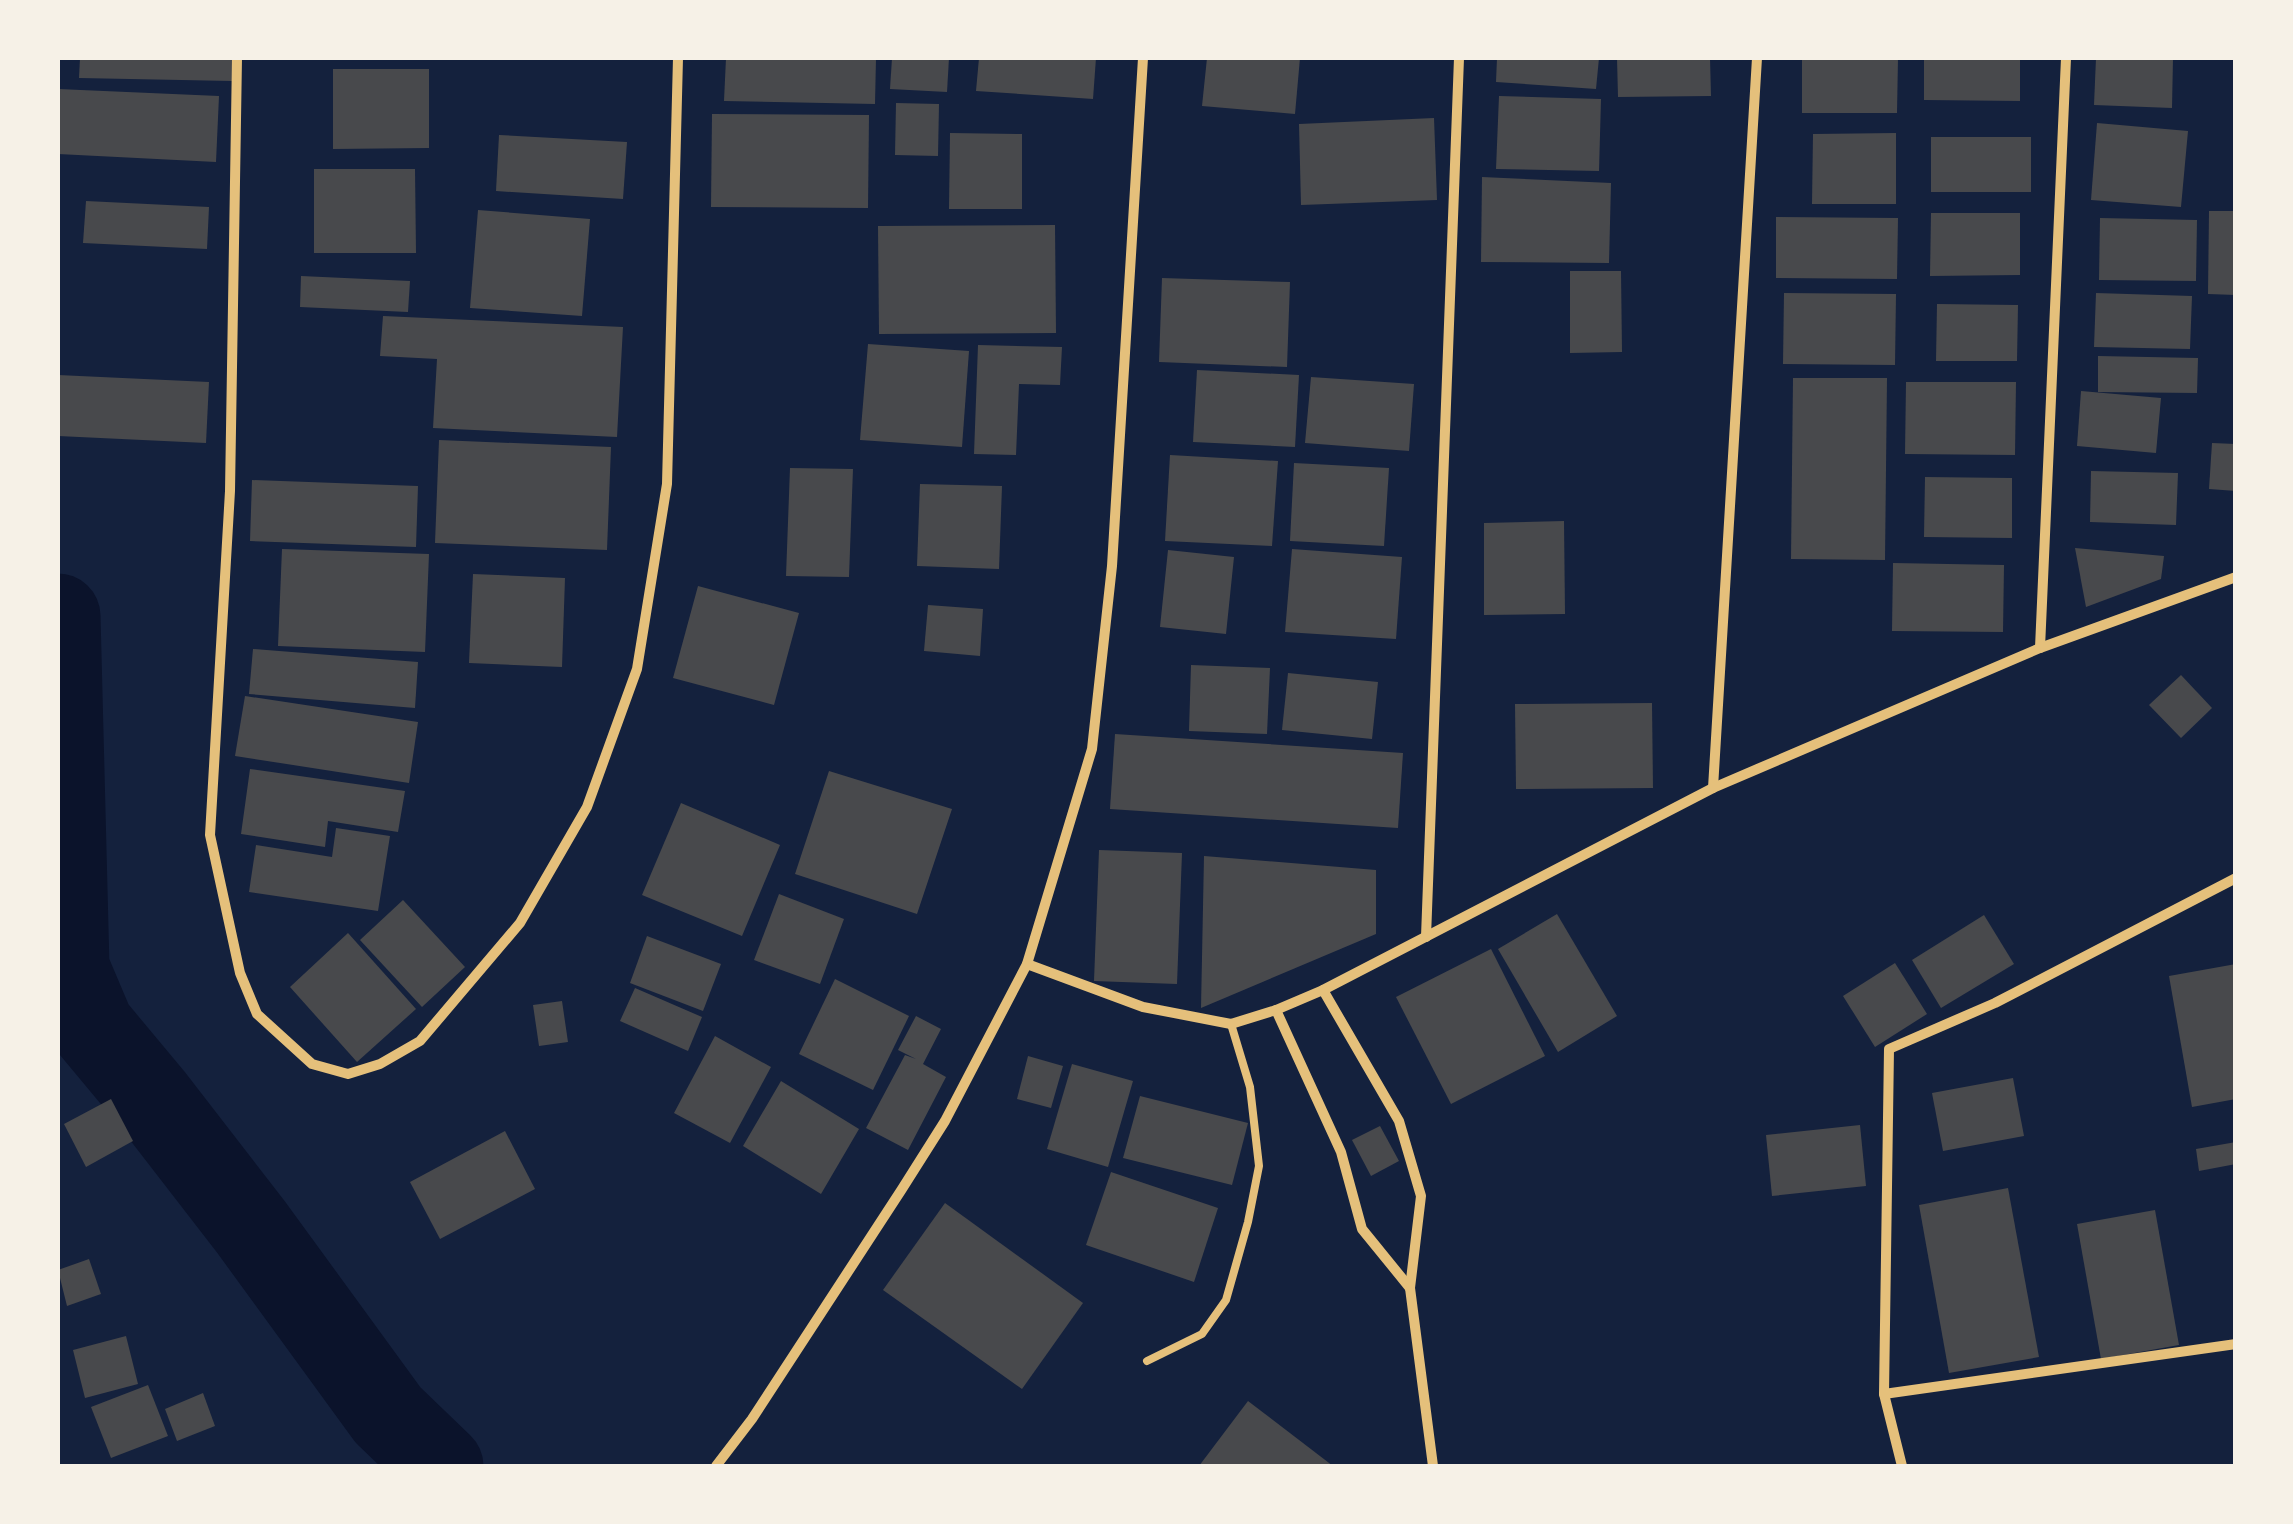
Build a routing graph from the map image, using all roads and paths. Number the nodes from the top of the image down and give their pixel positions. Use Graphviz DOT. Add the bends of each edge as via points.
graph roads {
  1 [pos="237,58"];
  2 [pos="678,58"];
  3 [pos="1143,58"];
  4 [pos="1459,58"];
  5 [pos="1756,58"];
  6 [pos="2066,58"];
  7 [pos="2236,576"];
  8 [pos="2040,648"];
  9 [pos="1713,788"];
  10 [pos="2236,878"];
  11 [pos="1426,936"];
  12 [pos="1027,964"];
  13 [pos="1323,990"];
  14 [pos="1276,1010"];
  15 [pos="1231,1024"];
  16 [pos="1410,1288"];
  17 [pos="2236,1344"];
  18 [pos="1147,1361"];
  19 [pos="1884,1394"];
  20 [pos="716,1466"];
  21 [pos="1433,1466"];
  22 [pos="1902,1466"];
  1 -- 2 [label="street" via="230,491 210,835 240,974 258,1014 312,1064 348,1074 420,1041 520,923 587,807 637,669 667,484"];
  3 -- 12 [label="street" via="1112,566 1092,749"];
  4 -- 11 [label="street"];
  5 -- 9 [label="street"];
  6 -- 8 [label="street"];
  7 -- 8 [label="street"];
  8 -- 9 [label="street"];
  9 -- 11 [label="street"];
  10 -- 19 [label="street" via="1995,1003 1889,1049"];
  11 -- 13 [label="street"];
  12 -- 15 [label="street" via="1143,1007"];
  12 -- 20 [label="street" via="945,1120"];
  13 -- 14 [label="street"];
  13 -- 16 [label="street" via="1398,1120 1421,1196"];
  14 -- 15 [label="street"];
  14 -- 16 [label="street" via="1341,1152 1362,1229"];
  15 -- 18 [label="lane" via="1250,1087 1260,1166 1248,1222 1226,1300 1202,1334"];
  16 -- 21 [label="street"];
  17 -- 19 [label="street"];
  19 -- 22 [label="street"];
}
